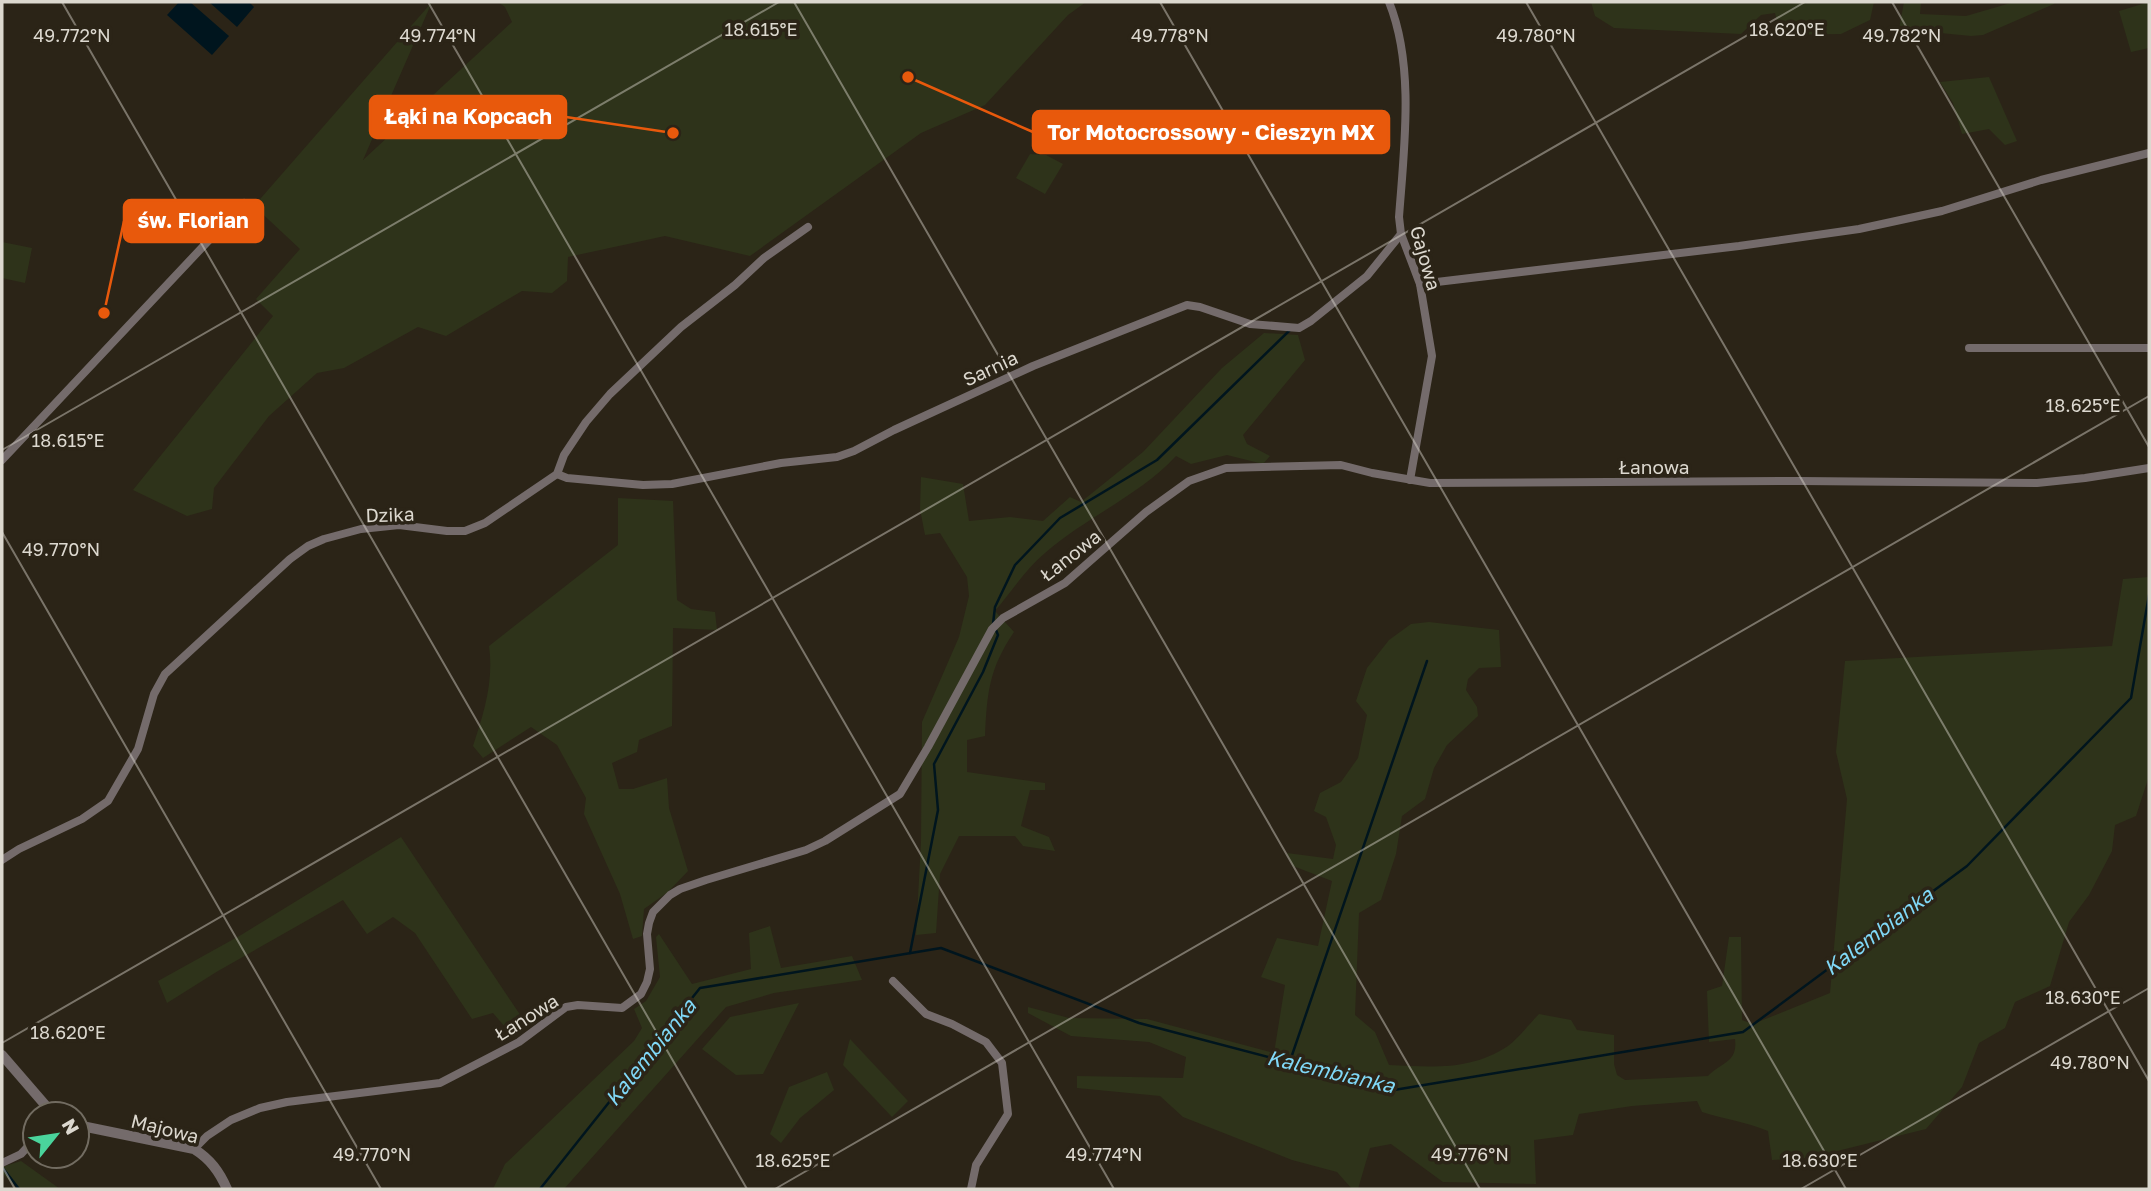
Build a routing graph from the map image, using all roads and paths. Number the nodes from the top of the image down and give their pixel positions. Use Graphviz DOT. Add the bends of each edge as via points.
graph roads {
  1 [pos="1389,2"];
  2 [pos="2149,153"];
  3 [pos="244,203"];
  4 [pos="808,227"];
  5 [pos="1401,233"];
  6 [pos="1420,284"];
  7 [pos="1969,348"];
  8 [pos="2149,348"];
  9 [pos="2,460"];
  10 [pos="2149,468"];
  11 [pos="557,474"];
  12 [pos="1410,480"];
  13 [pos="2,860"];
  14 [pos="894,981"];
  15 [pos="2,1055"];
  16 [pos="41,1100"];
  17 [pos="91,1128"];
  18 [pos="194,1149"];
  19 [pos="21,1154"];
  20 [pos="2,1163"];
  21 [pos="227,1189"];
  22 [pos="971,1189"];
  1 -- 5 [label="street, Gajowa" via="1398,24 1405,90"];
  2 -- 6 [label="street" via="1860,229"];
  3 -- 9 [label="street"];
  4 -- 11 [label="street" via="681,327 610,394 564,454"];
  5 -- 6 [label="street, Gajowa"];
  5 -- 11 [label="street, Sarnia" via="1367,276 1299,328 1250,324 1188,305 1032,366 837,457 672,484 643,485"];
  6 -- 12 [label="street, Gajowa" via="1432,356"];
  7 -- 8 [label="street"];
  10 -- 12 [label="street, Łanowa" via="2037,483"];
  11 -- 13 [label="street, Dzika" via="485,523 465,531 399,525 361,530 308,546 165,674 138,749 107,801"];
  12 -- 18 [label="street, Łanowa" via="1341,465 1226,468 1189,481 1065,583 992,629 900,794 806,850 680,889 660,904 647,934 647,982 641,994 622,1008 566,1007 519,1042 440,1083 260,1108 231,1120"];
  14 -- 22 [label="street" via="926,1014 986,1042 1002,1063 1008,1114 976,1165"];
  15 -- 16 [label="street"];
  17 -- 18 [label="street, Majowa"];
  18 -- 21 [label="street, Majowa" via="207,1157"];
  19 -- 20 [label="street"];
}
